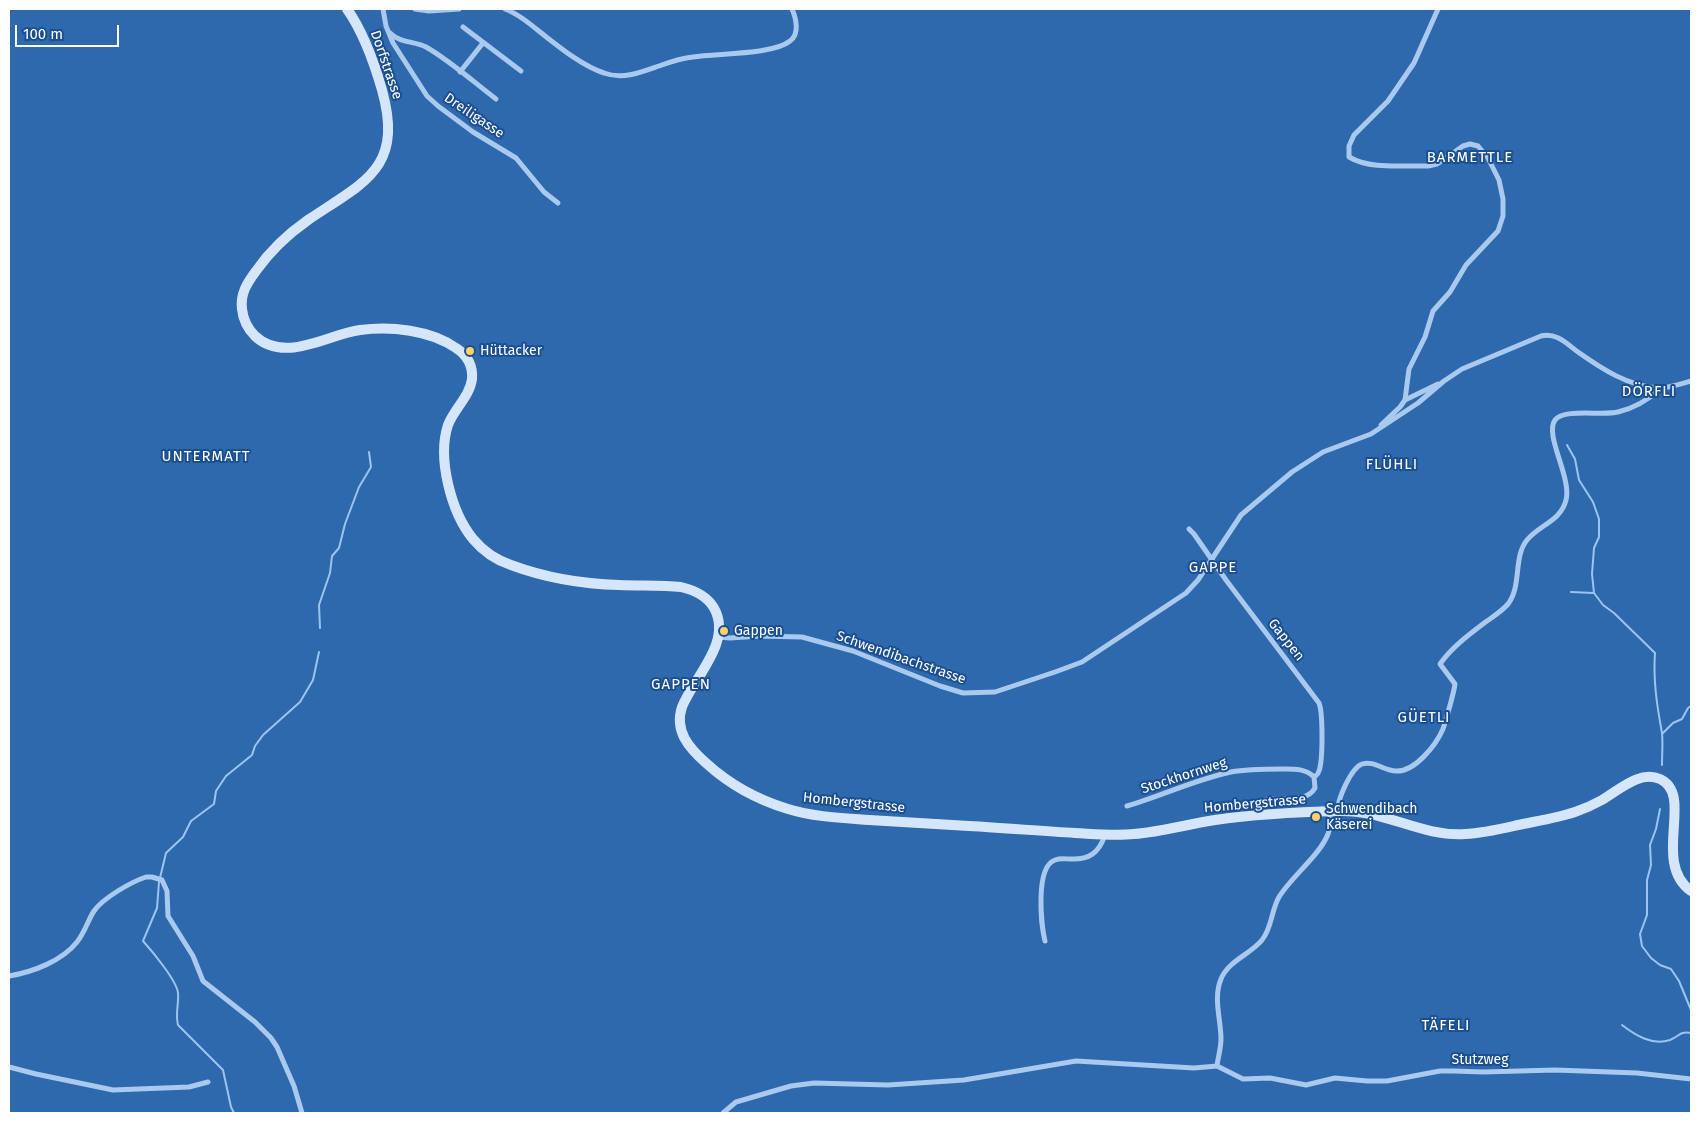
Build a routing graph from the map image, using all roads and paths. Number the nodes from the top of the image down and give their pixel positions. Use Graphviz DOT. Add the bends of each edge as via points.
graph roads {
  1 [pos="347,9"];
  2 [pos="384,9"];
  3 [pos="415,9"];
  4 [pos="460,9"];
  5 [pos="505,9"];
  6 [pos="792,9"];
  7 [pos="1438,9"];
  8 [pos="463,27"];
  9 [pos="388,32"];
  10 [pos="483,43"];
  11 [pos="521,71"];
  12 [pos="460,72"];
  13 [pos="496,99"];
  14 [pos="558,202"];
  15 [pos="1444,381"];
  16 [pos="1691,381"];
  17 [pos="1660,389"];
  18 [pos="1404,400"];
  19 [pos="1377,430"];
  20 [pos="1189,530"];
  21 [pos="1212,559"];
  22 [pos="719,637"];
  23 [pos="1314,777"];
  24 [pos="1127,806"];
  25 [pos="1334,811"];
  26 [pos="1261,815"];
  27 [pos="1105,835"];
  28 [pos="1691,891"];
  29 [pos="1045,941"];
  30 [pos="9,976"];
  31 [pos="1217,1066"];
  32 [pos="9,1067"];
  33 [pos="1691,1078"];
  34 [pos="208,1082"];
  35 [pos="302,1113"];
  36 [pos="723,1113"];
  1 -- 22 [label="street, Dorfstrasse" via="375,68 386,105 388,139 380,162 362,184 296,229 259,265 242,296 242,313 250,331 263,342 279,347 299,347 348,332 378,329 418,333 455,347 469,362 472,380 448,424 446,466 450,492 458,513 480,546 511,566 558,578 595,584 688,589 712,606 719,622"];
  2 -- 9 [label="street, Dreiligasse"];
  3 -- 4 [label="street"];
  5 -- 6 [label="street" via="520,16 596,70 611,76 645,71 692,57 782,45 794,37 796,23"];
  7 -- 18 [label="street" via="1414,63 1388,101 1354,135 1349,157 1369,164 1428,166 1437,164 1462,146 1474,145 1485,153 1497,173 1503,216 1495,235 1466,265 1450,292 1433,311 1425,337 1409,369"];
  8 -- 10 [label="street"];
  9 -- 12 [label="street" via="400,40 425,47"];
  9 -- 14 [label="street, Dreiligasse" via="415,80 432,101 473,132 516,158 544,192"];
  10 -- 11 [label="street"];
  10 -- 12 [label="street"];
  12 -- 13 [label="street"];
  15 -- 17 [label="street, Schwendibachstrasse" via="1477,362 1548,334 1560,338 1622,379"];
  15 -- 18 [label="street"];
  15 -- 19 [label="street, Schwendibachstrasse"];
  16 -- 17 [label="street, Schwendibachstrasse"];
  17 -- 25 [label="street" via="1645,402 1624,410 1566,414 1556,418 1553,432 1567,487 1566,503 1557,516 1524,544 1515,588 1507,605 1459,642 1440,664 1454,686 1440,734 1408,769 1395,771 1373,764 1359,766"];
  18 -- 19 [label="street"];
  19 -- 21 [label="street, Schwendibachstrasse" via="1323,452 1292,472 1241,515"];
  20 -- 21 [label="street, Gappen"];
  21 -- 22 [label="street, Schwendibachstrasse" via="1186,593 1097,653 1056,672 995,692 963,693 853,651 802,637"];
  21 -- 23 [label="street, Gappen" via="1319,703 1322,713 1320,762 1319,772"];
  22 -- 27 [label="street, Hombergstrasse" via="682,707 680,729 686,741 706,762 751,794 790,810 838,818"];
  23 -- 24 [label="street, Stockhornweg" via="1298,769 1239,771"];
  23 -- 26 [label="street" via="1316,784 1310,794 1265,800"];
  25 -- 26 [label="street, Hombergstrasse"];
  25 -- 28 [label="street, Hombergstrasse" via="1376,814 1437,833 1473,833 1576,812 1634,780 1652,777 1668,784 1673,793 1674,863 1677,874"];
  25 -- 31 [label="street" via="1328,835 1279,898 1264,938 1228,968 1221,978"];
  26 -- 27 [label="street, Hombergstrasse" via="1134,834"];
  27 -- 29 [label="street" via="1097,851 1088,858 1053,860 1047,865 1041,893 1041,928"];
  30 -- 35 [label="street" via="45,965 65,953 80,939 100,904 146,877 162,880 167,891 168,916 193,956 203,982 271,1038 294,1086"];
  31 -- 33 [label="street, Stutzweg" via="1243,1079 1270,1078 1306,1085 1335,1078 1387,1081 1440,1071 1637,1072"];
  31 -- 36 [label="street" via="1194,1068 1076,1060 964,1080 808,1084 736,1102"];
  32 -- 34 [label="street" via="113,1090 189,1087"];
}
